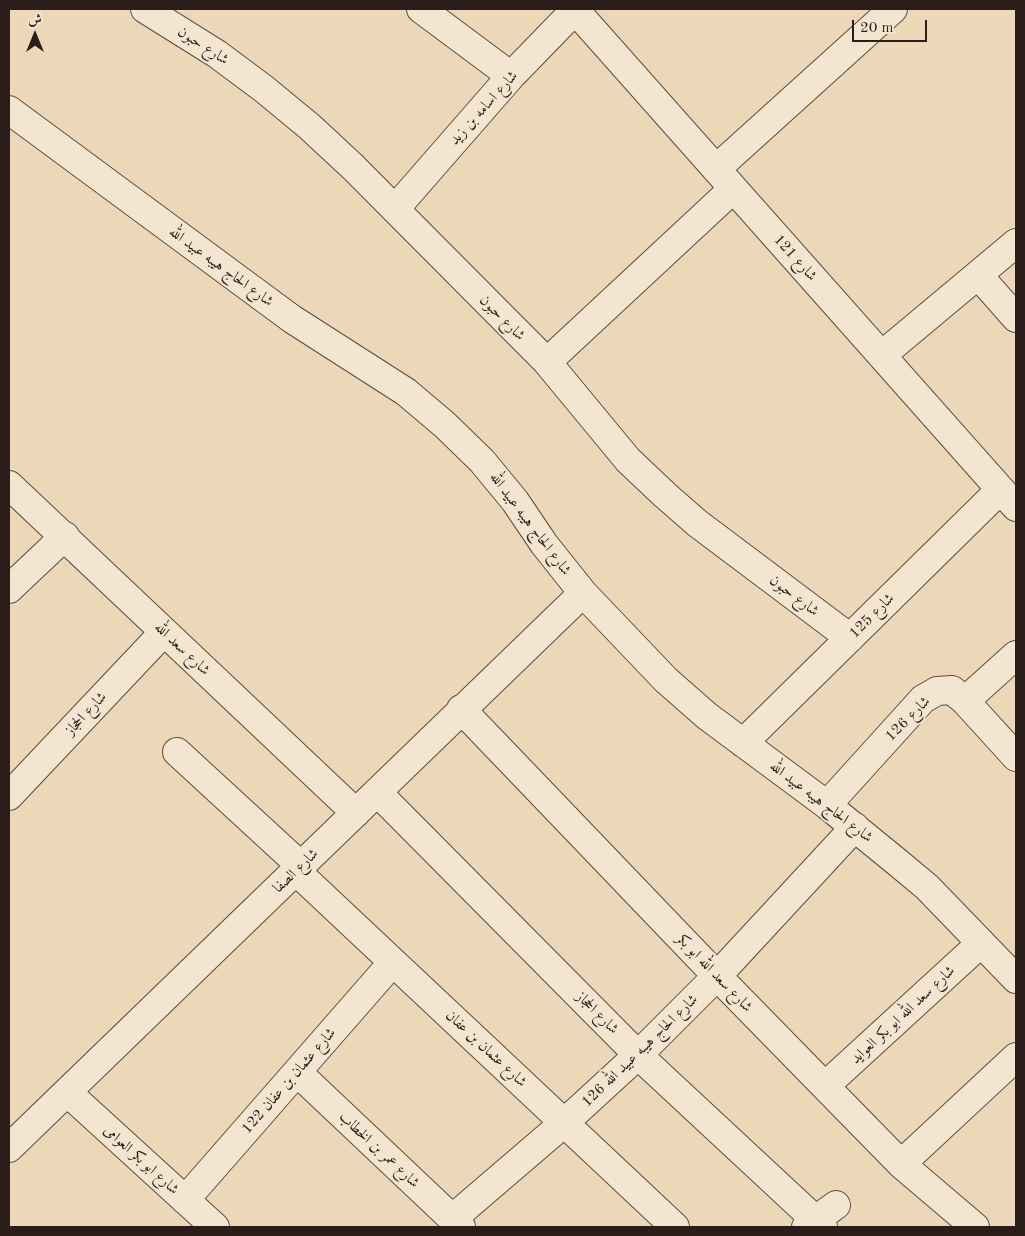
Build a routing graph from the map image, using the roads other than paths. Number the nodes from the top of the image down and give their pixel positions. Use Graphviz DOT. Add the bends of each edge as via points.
graph roads {
  1 [pos="145,9"];
  2 [pos="422,9"];
  3 [pos="575,9"];
  4 [pos="891,10"];
  5 [pos="511,76"];
  6 [pos="9,110"];
  7 [pos="724,179"];
  8 [pos="395,209"];
  9 [pos="1016,243"];
  10 [pos="978,275"];
  11 [pos="1016,318"];
  12 [pos="882,355"];
  13 [pos="547,362"];
  14 [pos="9,485"];
  15 [pos="1008,498"];
  16 [pos="65,536"];
  17 [pos="9,589"];
  18 [pos="583,593"];
  19 [pos="164,632"];
  20 [pos="850,638"];
  21 [pos="1016,655"];
  22 [pos="965,701"];
  23 [pos="461,709"];
  24 [pos="743,743"];
  25 [pos="177,752"];
  26 [pos="1016,757"];
  27 [pos="377,792"];
  28 [pos="9,796"];
  29 [pos="827,805"];
  30 [pos="356,813"];
  31 [pos="855,827"];
  32 [pos="298,869"];
  33 [pos="980,944"];
  34 [pos="393,962"];
  35 [pos="717,976"];
  36 [pos="1016,979"];
  37 [pos="638,1055"];
  38 [pos="1016,1057"];
  39 [pos="297,1072"];
  40 [pos="825,1086"];
  41 [pos="67,1092"];
  42 [pos="564,1123"];
  43 [pos="9,1148"];
  44 [pos="901,1164"];
  45 [pos="185,1200"];
  46 [pos="820,1220"];
  47 [pos="457,1223"];
  48 [pos="215,1227"];
  49 [pos="675,1227"];
  50 [pos="975,1227"];
  1 -- 8 [label="street, شارع حبون" via="217,54 264,89 353,167"];
  2 -- 5 [label="street"];
  3 -- 5 [label="street, شارع اسامه بن زيد"];
  3 -- 7 [label="street, شارع 121"];
  4 -- 7 [label="street"];
  5 -- 8 [label="street, شارع اسامه بن زيد"];
  6 -- 18 [label="street, شارع الحاج هيبه عبيد الله" via="292,319 364,363 426,409 482,461"];
  7 -- 12 [label="street, شارع 121"];
  7 -- 13 [label="street"];
  8 -- 13 [label="street, شارع حبون"];
  9 -- 10 [label="street"];
  10 -- 11 [label="street"];
  10 -- 12 [label="street"];
  12 -- 15 [label="street, شارع 121"];
  13 -- 20 [label="street, شارع حبون" via="628,460 665,495 697,523"];
  14 -- 16 [label="street, شارع سعد الله"];
  15 -- 20 [label="street, شارع 125"];
  16 -- 17 [label="street"];
  16 -- 19 [label="street, شارع سعد الله"];
  18 -- 23 [label="street, شارع الصفا"];
  18 -- 24 [label="street, شارع الحاج هيبه عبيد الله" via="666,680"];
  19 -- 28 [label="street, شارع الحجاز"];
  19 -- 30 [label="street, شارع سعد الله"];
  20 -- 24 [label="street, شارع 125"];
  21 -- 22 [label="street"];
  22 -- 26 [label="street, شارع 126"];
  22 -- 29 [label="street, شارع 126" via="952,690 937,691 923,699"];
  23 -- 27 [label="street, شارع الصفا"];
  23 -- 35 [label="street, شارع سعد الله ابو بكر"];
  24 -- 29 [label="street, شارع الحاج هيبه عبيد الله"];
  25 -- 32 [label="street, شارع عثمان بن عفان"];
  27 -- 30 [label="street, شارع الصفا"];
  27 -- 37 [label="street, شارع الحجاز"];
  29 -- 31 [label="street, شارع الحاج هيبه عبيد الله"];
  30 -- 32 [label="street, شارع الصفا"];
  31 -- 33 [label="street, شارع الحاج هيبه عبيد الله" via="926,887"];
  31 -- 35 [label="street, شارع الحاج هيبه عبيد الله 126"];
  32 -- 34 [label="street, شارع عثمان بن عفان"];
  32 -- 41 [label="street, شارع الصفا"];
  33 -- 36 [label="street, شارع الحاج هيبه عبيد الله"];
  33 -- 40 [label="street, شارع سعد الله ابو بكر العوايد"];
  34 -- 39 [label="street, شارع عثمان بن عفان 122"];
  34 -- 42 [label="street, شارع عثمان بن عفان"];
  35 -- 37 [label="street, شارع الحاج هيبه عبيد الله 126"];
  35 -- 40 [label="street, شارع سعد الله ابو بكر"];
  37 -- 42 [label="street, شارع الحاج هيبه عبيد الله 126"];
  37 -- 46 [label="street, شارع الحجاز"];
  38 -- 44 [label="street"];
  39 -- 45 [label="street, شارع عثمان بن عفان 122"];
  39 -- 47 [label="street, شارع عمر بن الخطاب"];
  40 -- 44 [label="street, شارع سعد الله ابو بكر"];
  41 -- 43 [label="street, شارع الصفا"];
  41 -- 45 [label="street, شارع ابو بكر العوامى"];
  42 -- 47 [label="street, شارع الحاج هيبه عبيد الله 126"];
  42 -- 49 [label="street, شارع عثمان بن عفان"];
  44 -- 50 [label="street, شارع سعد الله ابو بكر"];
  45 -- 48 [label="street, شارع ابو بكر العوامى"];
}
